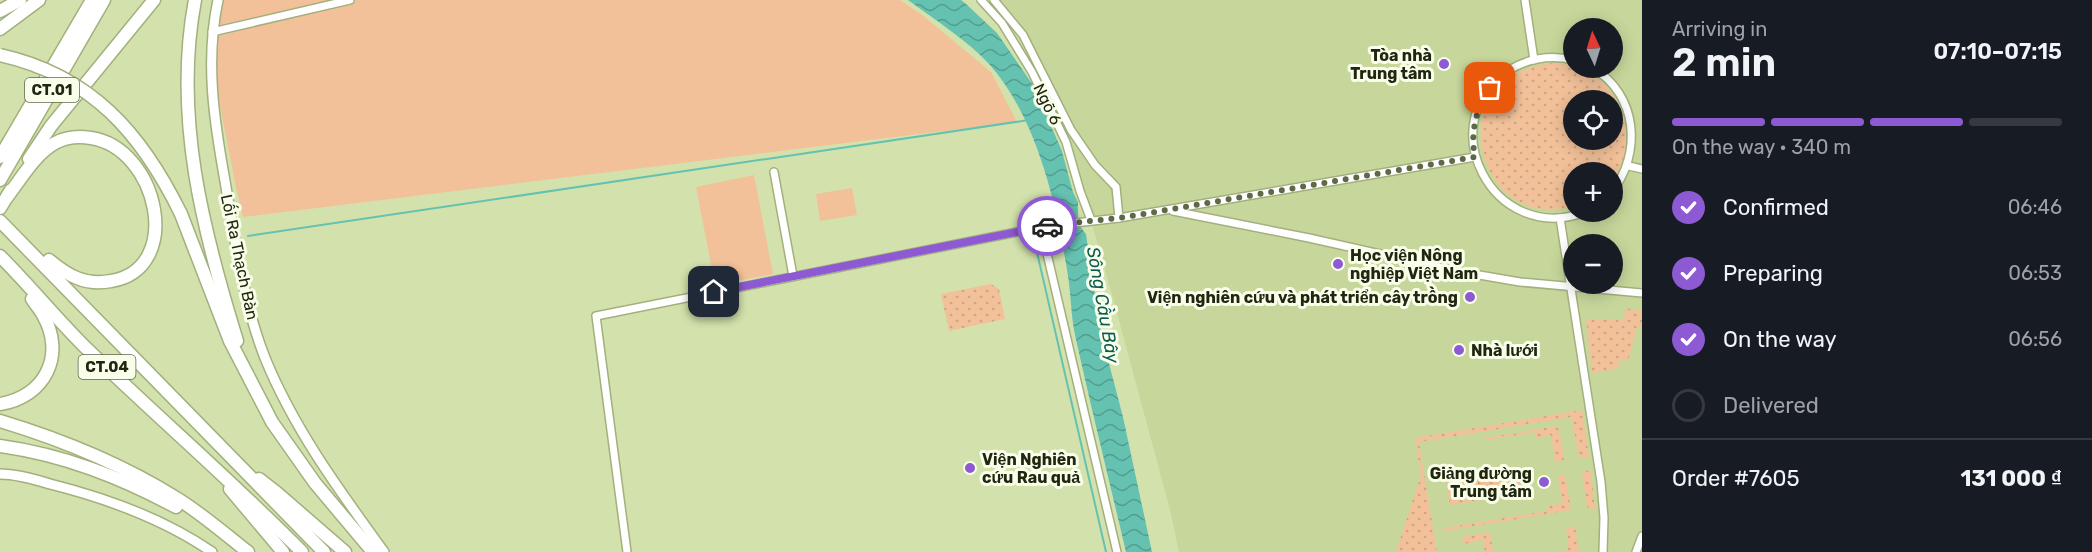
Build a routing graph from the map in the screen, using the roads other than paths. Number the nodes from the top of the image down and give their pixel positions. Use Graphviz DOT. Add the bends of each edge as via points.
graph roads {
  1 [pos="20,0"];
  2 [pos="39,0"];
  3 [pos="92,0"];
  4 [pos="104,0"];
  5 [pos="154,0"];
  6 [pos="195,0"];
  7 [pos="218,0"];
  8 [pos="350,0"];
  9 [pos="981,0"];
  10 [pos="994,0"];
  11 [pos="1525,0"];
  12 [pos="0,11"];
  13 [pos="0,29"];
  14 [pos="212,32"];
  15 [pos="0,55"];
  16 [pos="1563,58"];
  17 [pos="1534,60"];
  18 [pos="1606,78"];
  19 [pos="0,157"];
  20 [pos="1475,157"];
  21 [pos="1629,166"];
  22 [pos="1642,169"];
  23 [pos="774,172"];
  24 [pos="1623,178"];
  25 [pos="0,180"];
  26 [pos="7,197"];
  27 [pos="1168,209"];
  28 [pos="0,210"];
  29 [pos="1563,217"];
  30 [pos="1119,218"];
  31 [pos="1560,218"];
  32 [pos="1090,220"];
  33 [pos="0,221"];
  34 [pos="1041,228"];
  35 [pos="1563,237"];
  36 [pos="0,256"];
  37 [pos="0,266"];
  38 [pos="794,276"];
  39 [pos="1563,285"];
  40 [pos="1623,291"];
  41 [pos="1642,293"];
  42 [pos="1572,294"];
  43 [pos="249,380"];
  44 [pos="0,404"];
  45 [pos="0,421"];
  46 [pos="0,446"];
  47 [pos="234,460"];
  48 [pos="219,473"];
  49 [pos="0,474"];
  50 [pos="222,531"];
  51 [pos="1642,536"];
  52 [pos="212,552"];
  53 [pos="248,552"];
  54 [pos="283,552"];
  55 [pos="302,552"];
  56 [pos="324,552"];
  57 [pos="345,552"];
  58 [pos="374,552"];
  59 [pos="384,552"];
  60 [pos="627,552"];
  61 [pos="1117,552"];
  62 [pos="1603,552"];
  63 [pos="1636,552"];
  1 -- 12 [label="highway"];
  2 -- 13 [label="highway"];
  3 -- 19 [label="highway, CT.01"];
  4 -- 25 [label="highway, CT.01"];
  5 -- 26 [label="highway" via="51,126"];
  6 -- 43 [label="highway" via="187,73 192,154 221,289"];
  7 -- 14 [label="main road, Lối Ra Thạch Bàn"];
  8 -- 14 [label="street"];
  9 -- 32 [label="street, Ngõ 6" via="1002,23 1032,72 1066,142"];
  10 -- 30 [label="street" via="1023,35 1071,130 1116,187"];
  11 -- 17 [label="street"];
  14 -- 59 [label="main road, Lối Ra Thạch Bàn" via="216,128 251,316 289,410 330,478"];
  15 -- 43 [label="highway, bridge" via="61,77 88,94 147,153 181,214 224,327"];
  16 -- 17 [label="street"];
  17 -- 20 [label="street" via="1504,74 1486,94 1474,125"];
  18 -- 21 [label="street" via="1615,85 1630,111 1635,140"];
  20 -- 27 [label="street"];
  20 -- 31 [label="street" via="1487,183 1506,202 1530,214"];
  21 -- 22 [label="street"];
  21 -- 24 [label="street"];
  23 -- 38 [label="street"];
  26 -- 28 [label="highway"];
  26 -- 28 [label="highway" via="52,145 71,138 98,139 121,151 141,172 155,210 154,237 145,259 130,274 115,281 80,280 58,267"];
  27 -- 30 [label="street"];
  27 -- 39 [label="street" via="1434,267"];
  29 -- 31 [label="street"];
  30 -- 32 [label="street"];
  31 -- 35 [label="street"];
  32 -- 34 [label="street"];
  33 -- 47 [label="highway, CT.04"];
  34 -- 38 [label="street"];
  34 -- 61 [label="street"];
  36 -- 48 [label="highway, CT.04" via="82,344"];
  37 -- 44 [label="highway" via="43,315 52,355 47,373 36,387 24,397"];
  38 -- 60 [label="street" via="596,316"];
  40 -- 41 [label="street"];
  42 -- 62 [label="street" via="1601,482"];
  43 -- 58 [label="highway" via="305,470"];
  45 -- 50 [label="highway" via="98,456 143,478"];
  46 -- 50 [label="highway" via="101,471"];
  47 -- 56 [label="highway, CT.04"];
  47 -- 57 [label="highway"];
  48 -- 54 [label="highway"];
  48 -- 55 [label="highway, CT.04"];
  49 -- 52 [label="main road" via="81,492 147,516"];
  50 -- 53 [label="highway"];
  51 -- 63 [label="street"];
}
